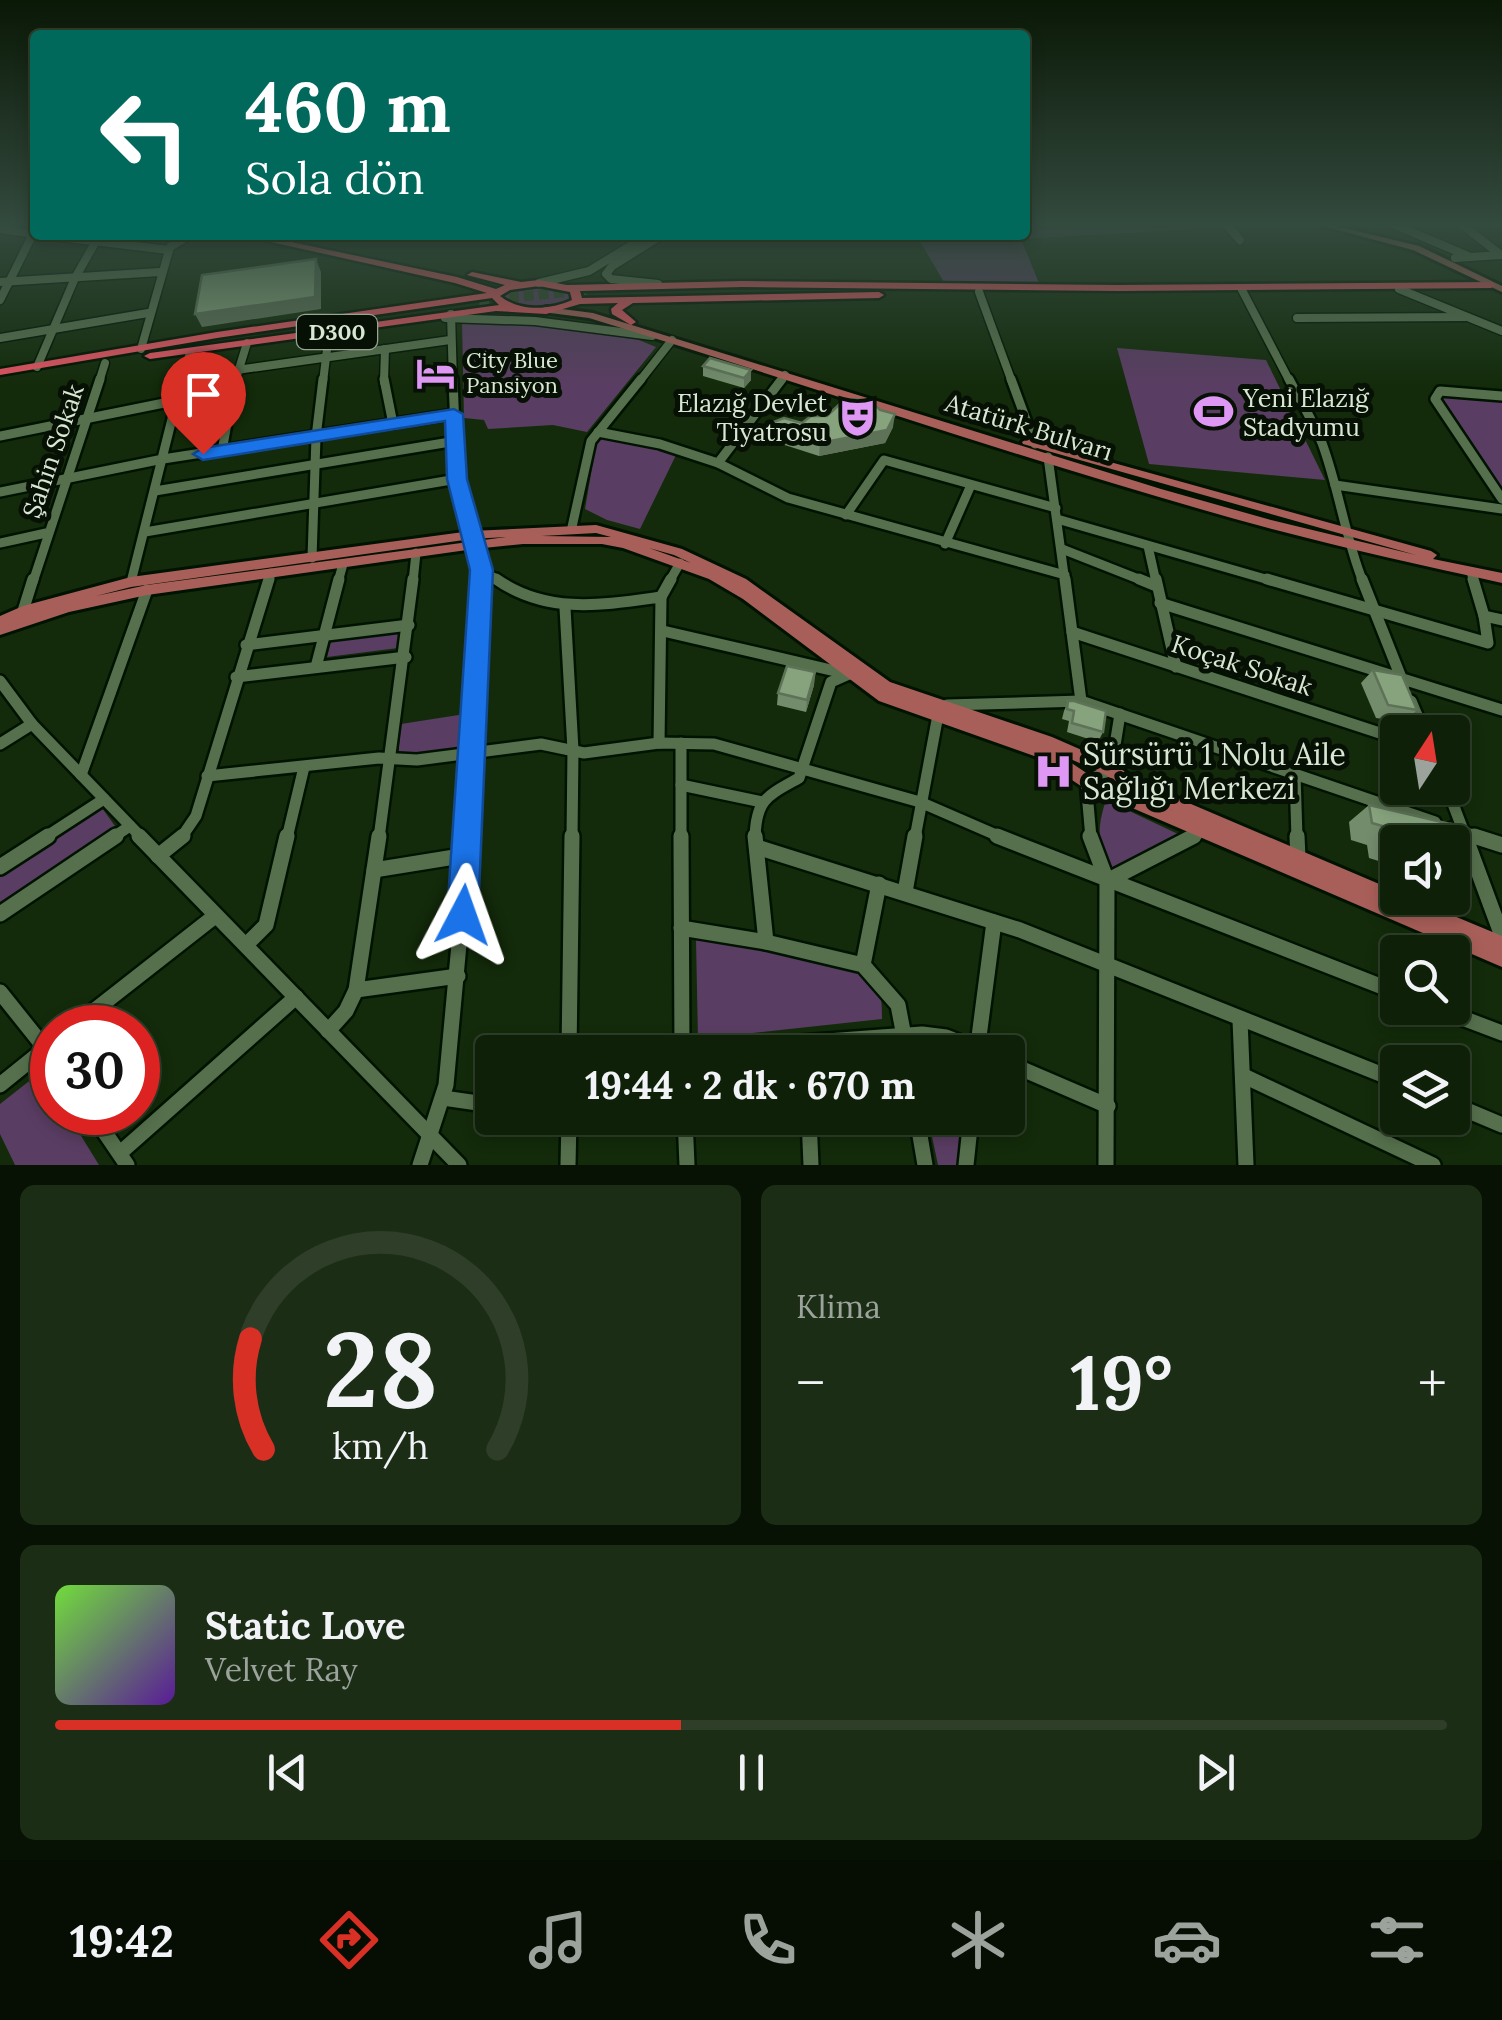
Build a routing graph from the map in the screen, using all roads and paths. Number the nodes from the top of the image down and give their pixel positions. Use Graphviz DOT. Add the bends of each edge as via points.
graph roads {
  1 [pos="69,278"];
  2 [pos="75,278"];
  3 [pos="158,278"];
  4 [pos="449,278"];
  5 [pos="450,278"];
  6 [pos="490,278"];
  7 [pos="558,278"];
  8 [pos="587,278"];
  9 [pos="611,278"];
  10 [pos="5,282"];
  11 [pos="539,283"];
  12 [pos="518,284"];
  13 [pos="668,285"];
  14 [pos="1500,285"];
  15 [pos="569,288"];
  16 [pos="976,289"];
  17 [pos="1398,289"];
  18 [pos="1242,290"];
  19 [pos="590,292"];
  20 [pos="494,293"];
  21 [pos="461,298"];
  22 [pos="0,300"];
  23 [pos="637,300"];
  24 [pos="578,301"];
  25 [pos="479,303"];
  26 [pos="527,310"];
  27 [pos="546,310"];
  28 [pos="148,313"];
  29 [pos="450,316"];
  30 [pos="1465,317"];
  31 [pos="1297,318"];
  32 [pos="631,322"];
  33 [pos="55,328"];
  34 [pos="1502,332"];
  35 [pos="329,333"];
  36 [pos="0,338"];
  37 [pos="450,340"];
  38 [pos="672,340"];
  39 [pos="247,343"];
  40 [pos="385,349"];
  41 [pos="144,352"];
  42 [pos="190,353"];
  43 [pos="325,358"];
  44 [pos="105,363"];
  45 [pos="36,366"];
  46 [pos="237,370"];
  47 [pos="0,375"];
  48 [pos="785,375"];
  49 [pos="1502,396"];
  50 [pos="174,401"];
  51 [pos="454,414"];
  52 [pos="83,420"];
  53 [pos="394,424"];
  54 [pos="598,432"];
  55 [pos="0,436"];
  56 [pos="316,437"];
  57 [pos="456,441"];
  58 [pos="1035,444"];
  59 [pos="222,450"];
  60 [pos="1048,457"];
  61 [pos="163,460"];
  62 [pos="718,463"];
  63 [pos="316,466"];
  64 [pos="65,476"];
  65 [pos="457,479"];
  66 [pos="1336,485"];
  67 [pos="970,486"];
  68 [pos="155,491"];
  69 [pos="0,492"];
  70 [pos="1502,498"];
  71 [pos="312,506"];
  72 [pos="1502,509"];
  73 [pos="1056,513"];
  74 [pos="846,515"];
  75 [pos="572,527"];
  76 [pos="146,532"];
  77 [pos="46,533"];
  78 [pos="1348,538"];
  79 [pos="473,540"];
  80 [pos="0,543"];
  81 [pos="944,544"];
  82 [pos="1148,546"];
  83 [pos="1062,549"];
  84 [pos="416,553"];
  85 [pos="312,558"];
  86 [pos="343,564"];
  87 [pos="680,564"];
  88 [pos="482,570"];
  89 [pos="1471,572"];
  90 [pos="271,573"];
  91 [pos="1064,575"];
  92 [pos="1501,577"];
  93 [pos="131,582"];
  94 [pos="1156,586"];
  95 [pos="147,590"];
  96 [pos="661,597"];
  97 [pos="1160,603"];
  98 [pos="565,608"];
  99 [pos="1372,608"];
  100 [pos="22,611"];
  101 [pos="1484,616"];
  102 [pos="1502,620"];
  103 [pos="0,622"];
  104 [pos="410,624"];
  105 [pos="0,630"];
  106 [pos="663,631"];
  107 [pos="1072,632"];
  108 [pos="324,636"];
  109 [pos="246,645"];
  110 [pos="406,657"];
  111 [pos="316,667"];
  112 [pos="1176,667"];
  113 [pos="849,674"];
  114 [pos="236,677"];
  115 [pos="1401,678"];
  116 [pos="0,681"];
  117 [pos="1081,701"];
  118 [pos="941,710"];
  119 [pos="1502,710"];
  120 [pos="1120,714"];
  121 [pos="1417,715"];
  122 [pos="32,724"];
  123 [pos="1380,733"];
  124 [pos="658,743"];
  125 [pos="681,743"];
  126 [pos="0,744"];
  127 [pos="474,750"];
  128 [pos="573,750"];
  129 [pos="390,758"];
  130 [pos="304,767"];
  131 [pos="802,769"];
  132 [pos="1111,770"];
  133 [pos="81,774"];
  134 [pos="1295,774"];
  135 [pos="207,776"];
  136 [pos="1086,781"];
  137 [pos="680,785"];
  138 [pos="104,799"];
  139 [pos="762,802"];
  140 [pos="920,802"];
  141 [pos="1444,825"];
  142 [pos="130,826"];
  143 [pos="1202,832"];
  144 [pos="1470,834"];
  145 [pos="1502,845"];
  146 [pos="757,846"];
  147 [pos="1470,846"];
  148 [pos="467,855"];
  149 [pos="158,856"];
  150 [pos="1298,858"];
  151 [pos="0,867"];
  152 [pos="374,870"];
  153 [pos="1107,881"];
  154 [pos="879,884"];
  155 [pos="905,892"];
  156 [pos="0,914"];
  157 [pos="215,916"];
  158 [pos="994,922"];
  159 [pos="681,928"];
  160 [pos="1502,936"];
  161 [pos="766,942"];
  162 [pos="246,946"];
  163 [pos="1502,946"];
  164 [pos="1502,958"];
  165 [pos="1109,963"];
  166 [pos="864,965"];
  167 [pos="458,976"];
  168 [pos="1380,985"];
  169 [pos="356,990"];
  170 [pos="0,992"];
  171 [pos="296,997"];
  172 [pos="101,1005"];
  173 [pos="1240,1020"];
  174 [pos="1470,1021"];
  175 [pos="30,1026"];
  176 [pos="328,1031"];
  177 [pos="1502,1033"];
  178 [pos="904,1034"];
  179 [pos="570,1035"];
  180 [pos="680,1035"];
  181 [pos="897,1035"];
  182 [pos="918,1035"];
  183 [pos="982,1035"];
  184 [pos="30,1063"];
  185 [pos="1025,1070"];
  186 [pos="1380,1074"];
  187 [pos="1244,1076"];
  188 [pos="0,1085"];
  189 [pos="443,1098"];
  190 [pos="475,1103"];
  191 [pos="1108,1106"];
  192 [pos="1470,1112"];
  193 [pos="1502,1125"];
  194 [pos="107,1135"];
  195 [pos="569,1135"];
  196 [pos="686,1135"];
  197 [pos="810,1135"];
  198 [pos="920,1135"];
  199 [pos="969,1135"];
  200 [pos="430,1136"];
  201 [pos="123,1159"];
  202 [pos="420,1165"];
  203 [pos="459,1165"];
  204 [pos="568,1165"];
  205 [pos="687,1165"];
  206 [pos="811,1165"];
  207 [pos="925,1165"];
  208 [pos="966,1165"];
  209 [pos="1106,1165"];
  210 [pos="1246,1165"];
  211 [pos="1433,1165"];
  1 -- 10 [label="street"];
  2 -- 33 [label="street"];
  3 -- 28 [label="street"];
  4 -- 21 [label="highway" via="468,288"];
  5 -- 20 [label="highway"];
  6 -- 12 [label="highway"];
  7 -- 11 [label="street"];
  8 -- 15 [label="street"];
  9 -- 13 [label="street"];
  10 -- 22 [label="street"];
  11 -- 12 [label="highway"];
  11 -- 15 [label="highway"];
  12 -- 20 [label="highway"];
  13 -- 15 [label="highway"];
  13 -- 16 [label="highway"];
  14 -- 16 [label="highway"];
  14 -- 17 [label="highway"];
  15 -- 24 [label="highway"];
  16 -- 18 [label="highway"];
  16 -- 19 [label="highway"];
  16 -- 23 [label="highway"];
  16 -- 58 [label="street"];
  17 -- 18 [label="highway"];
  17 -- 30 [label="street"];
  18 -- 66 [label="street" via="1321,440"];
  20 -- 21 [label="highway, D300"];
  20 -- 26 [label="highway" via="500,303"];
  21 -- 41 [label="highway, D300"];
  23 -- 24 [label="highway"];
  23 -- 32 [label="highway" via="616,308"];
  24 -- 27 [label="highway"];
  24 -- 32 [label="main road, Atatürk Bulvarı"];
  25 -- 41 [label="highway"];
  26 -- 27 [label="highway"];
  26 -- 29 [label="highway, D300"];
  27 -- 38 [label="main road, Atatürk Bulvarı" via="590,315"];
  28 -- 33 [label="street"];
  28 -- 41 [label="street"];
  29 -- 35 [label="highway, D300"];
  29 -- 37 [label="street"];
  29 -- 38 [label="street"];
  30 -- 31 [label="street"];
  30 -- 34 [label="street"];
  32 -- 58 [label="main road, Atatürk Bulvarı"];
  33 -- 36 [label="street"];
  33 -- 45 [label="street"];
  35 -- 39 [label="highway, D300"];
  35 -- 43 [label="street"];
  37 -- 40 [label="street"];
  37 -- 51 [label="street"];
  38 -- 48 [label="main road, Atatürk Bulvarı"];
  38 -- 54 [label="street"];
  39 -- 42 [label="highway, D300"];
  39 -- 46 [label="street"];
  40 -- 43 [label="street"];
  40 -- 53 [label="street" via="382,380"];
  41 -- 42 [label="highway, D300"];
  41 -- 44 [label="highway, D300"];
  41 -- 45 [label="highway, D300"];
  42 -- 50 [label="street"];
  43 -- 46 [label="street"];
  43 -- 56 [label="street"];
  44 -- 47 [label="highway, D300"];
  44 -- 52 [label="street, Şahin Sokak"];
  45 -- 47 [label="highway, D300"];
  46 -- 59 [label="street"];
  48 -- 60 [label="main road, Atatürk Bulvarı"];
  48 -- 62 [label="street"];
  49 -- 70 [label="street" via="1440,391 1434,398"];
  50 -- 52 [label="street"];
  50 -- 61 [label="street"];
  51 -- 53 [label="street"];
  51 -- 57 [label="street"];
  52 -- 55 [label="street"];
  52 -- 64 [label="street, Şahin Sokak"];
  53 -- 56 [label="street"];
  54 -- 62 [label="street"];
  54 -- 75 [label="street"];
  56 -- 59 [label="street"];
  56 -- 63 [label="street"];
  57 -- 63 [label="street"];
  57 -- 65 [label="street"];
  58 -- 78 [label="main road, Atatürk Bulvarı"];
  59 -- 61 [label="street"];
  60 -- 73 [label="street"];
  60 -- 78 [label="main road, Atatürk Bulvarı"];
  61 -- 64 [label="street"];
  61 -- 68 [label="street"];
  62 -- 74 [label="street" via="788,498"];
  63 -- 68 [label="street"];
  63 -- 71 [label="street"];
  64 -- 69 [label="street"];
  64 -- 77 [label="street, Şahin Sokak"];
  65 -- 71 [label="street"];
  65 -- 79 [label="street"];
  66 -- 72 [label="street"];
  66 -- 78 [label="street"];
  67 -- 73 [label="street"];
  67 -- 74 [label="street" via="884,460"];
  67 -- 81 [label="street"];
  68 -- 76 [label="street"];
  71 -- 76 [label="street"];
  71 -- 85 [label="street"];
  73 -- 82 [label="street"];
  73 -- 83 [label="street"];
  74 -- 81 [label="street"];
  75 -- 79 [label="main road"];
  75 -- 118 [label="main road" via="663,547 742,582 885,686"];
  76 -- 93 [label="street"];
  77 -- 80 [label="street"];
  77 -- 100 [label="street, Şahin Sokak"];
  78 -- 89 [label="main road, Atatürk Bulvarı"];
  78 -- 92 [label="main road, Atatürk Bulvarı"];
  78 -- 99 [label="street"];
  79 -- 84 [label="main road"];
  79 -- 85 [label="main road"];
  79 -- 87 [label="main road" via="602,540"];
  79 -- 88 [label="street"];
  81 -- 91 [label="street"];
  82 -- 94 [label="street"];
  82 -- 99 [label="street"];
  83 -- 91 [label="street"];
  83 -- 94 [label="street"];
  84 -- 86 [label="main road"];
  84 -- 104 [label="street"];
  85 -- 93 [label="main road"];
  86 -- 90 [label="main road"];
  86 -- 108 [label="street"];
  87 -- 96 [label="street"];
  87 -- 113 [label="main road" via="747,596"];
  88 -- 98 [label="street" via="531,600"];
  88 -- 127 [label="street"];
  89 -- 92 [label="main road, Atatürk Bulvarı"];
  89 -- 101 [label="street"];
  90 -- 95 [label="main road"];
  90 -- 109 [label="street"];
  91 -- 107 [label="street"];
  93 -- 100 [label="main road"];
  94 -- 97 [label="street"];
  95 -- 105 [label="main road"];
  95 -- 133 [label="street"];
  96 -- 98 [label="street"];
  96 -- 106 [label="street"];
  97 -- 112 [label="street"];
  97 -- 115 [label="street"];
  98 -- 128 [label="street"];
  99 -- 101 [label="street" via="1488,642"];
  99 -- 115 [label="street"];
  100 -- 103 [label="main road"];
  101 -- 102 [label="street"];
  104 -- 108 [label="street"];
  104 -- 110 [label="street"];
  106 -- 113 [label="street"];
  106 -- 124 [label="street"];
  107 -- 112 [label="street, Koçak Sokak"];
  107 -- 117 [label="street"];
  108 -- 109 [label="street"];
  108 -- 111 [label="street"];
  109 -- 114 [label="street"];
  110 -- 111 [label="street"];
  110 -- 129 [label="street"];
  111 -- 114 [label="street"];
  112 -- 123 [label="street, Koçak Sokak"];
  113 -- 118 [label="main road" via="894,702"];
  113 -- 131 [label="street" via="831,682"];
  114 -- 135 [label="street"];
  115 -- 119 [label="street"];
  115 -- 121 [label="street"];
  116 -- 122 [label="street"];
  117 -- 118 [label="street"];
  117 -- 120 [label="street"];
  118 -- 132 [label="main road" via="1047,742"];
  118 -- 136 [label="main road" via="1042,752"];
  118 -- 140 [label="street"];
  120 -- 132 [label="street"];
  120 -- 134 [label="street"];
  122 -- 126 [label="street"];
  122 -- 133 [label="street"];
  124 -- 125 [label="street"];
  124 -- 128 [label="street"];
  125 -- 131 [label="street" via="714,744"];
  125 -- 137 [label="street"];
  127 -- 128 [label="street" via="541,744"];
  127 -- 129 [label="street"];
  127 -- 148 [label="street"];
  128 -- 179 [label="street"];
  129 -- 130 [label="street"];
  129 -- 152 [label="street"];
  130 -- 135 [label="street"];
  130 -- 162 [label="street" via="266,925"];
  131 -- 139 [label="street" via="799,778"];
  131 -- 140 [label="street"];
  132 -- 136 [label="street"];
  132 -- 150 [label="main road" via="1132,786"];
  133 -- 138 [label="street"];
  134 -- 141 [label="street"];
  134 -- 150 [label="street"];
  135 -- 149 [label="street" via="192,823"];
  136 -- 143 [label="main road"];
  136 -- 153 [label="street" via="1090,836"];
  137 -- 139 [label="street"];
  137 -- 159 [label="street"];
  138 -- 142 [label="street"];
  138 -- 151 [label="street"];
  139 -- 146 [label="street"];
  140 -- 153 [label="street"];
  140 -- 155 [label="street"];
  142 -- 149 [label="street"];
  142 -- 156 [label="street"];
  143 -- 153 [label="street"];
  143 -- 164 [label="main road"];
  144 -- 145 [label="street"];
  146 -- 154 [label="street"];
  146 -- 161 [label="street"];
  147 -- 160 [label="street"];
  148 -- 152 [label="street"];
  148 -- 167 [label="street"];
  149 -- 157 [label="street"];
  150 -- 163 [label="main road"];
  152 -- 169 [label="street"];
  153 -- 165 [label="street"];
  153 -- 168 [label="street"];
  154 -- 155 [label="street"];
  154 -- 166 [label="street"];
  155 -- 158 [label="street"];
  157 -- 162 [label="street"];
  157 -- 172 [label="street"];
  158 -- 165 [label="street"];
  158 -- 183 [label="street"];
  159 -- 161 [label="street"];
  159 -- 180 [label="street"];
  161 -- 166 [label="street"];
  162 -- 171 [label="street"];
  165 -- 173 [label="street"];
  165 -- 191 [label="street"];
  166 -- 178 [label="street" via="898,1005"];
  167 -- 169 [label="street"];
  167 -- 189 [label="street"];
  169 -- 176 [label="street"];
  170 -- 175 [label="street"];
  171 -- 176 [label="street"];
  171 -- 201 [label="street"];
  173 -- 186 [label="street"];
  173 -- 187 [label="street"];
  174 -- 177 [label="street"];
  176 -- 200 [label="street"];
  178 -- 181 [label="street"];
  178 -- 182 [label="street"];
  184 -- 188 [label="street"];
  185 -- 191 [label="street"];
  187 -- 210 [label="street"];
  187 -- 211 [label="street"];
  189 -- 190 [label="street"];
  189 -- 200 [label="street"];
  191 -- 209 [label="street"];
  192 -- 193 [label="street"];
  194 -- 201 [label="street"];
  195 -- 204 [label="street"];
  196 -- 205 [label="street"];
  197 -- 206 [label="street"];
  198 -- 207 [label="street"];
  199 -- 208 [label="street"];
  200 -- 202 [label="street"];
  200 -- 203 [label="street"];
}
